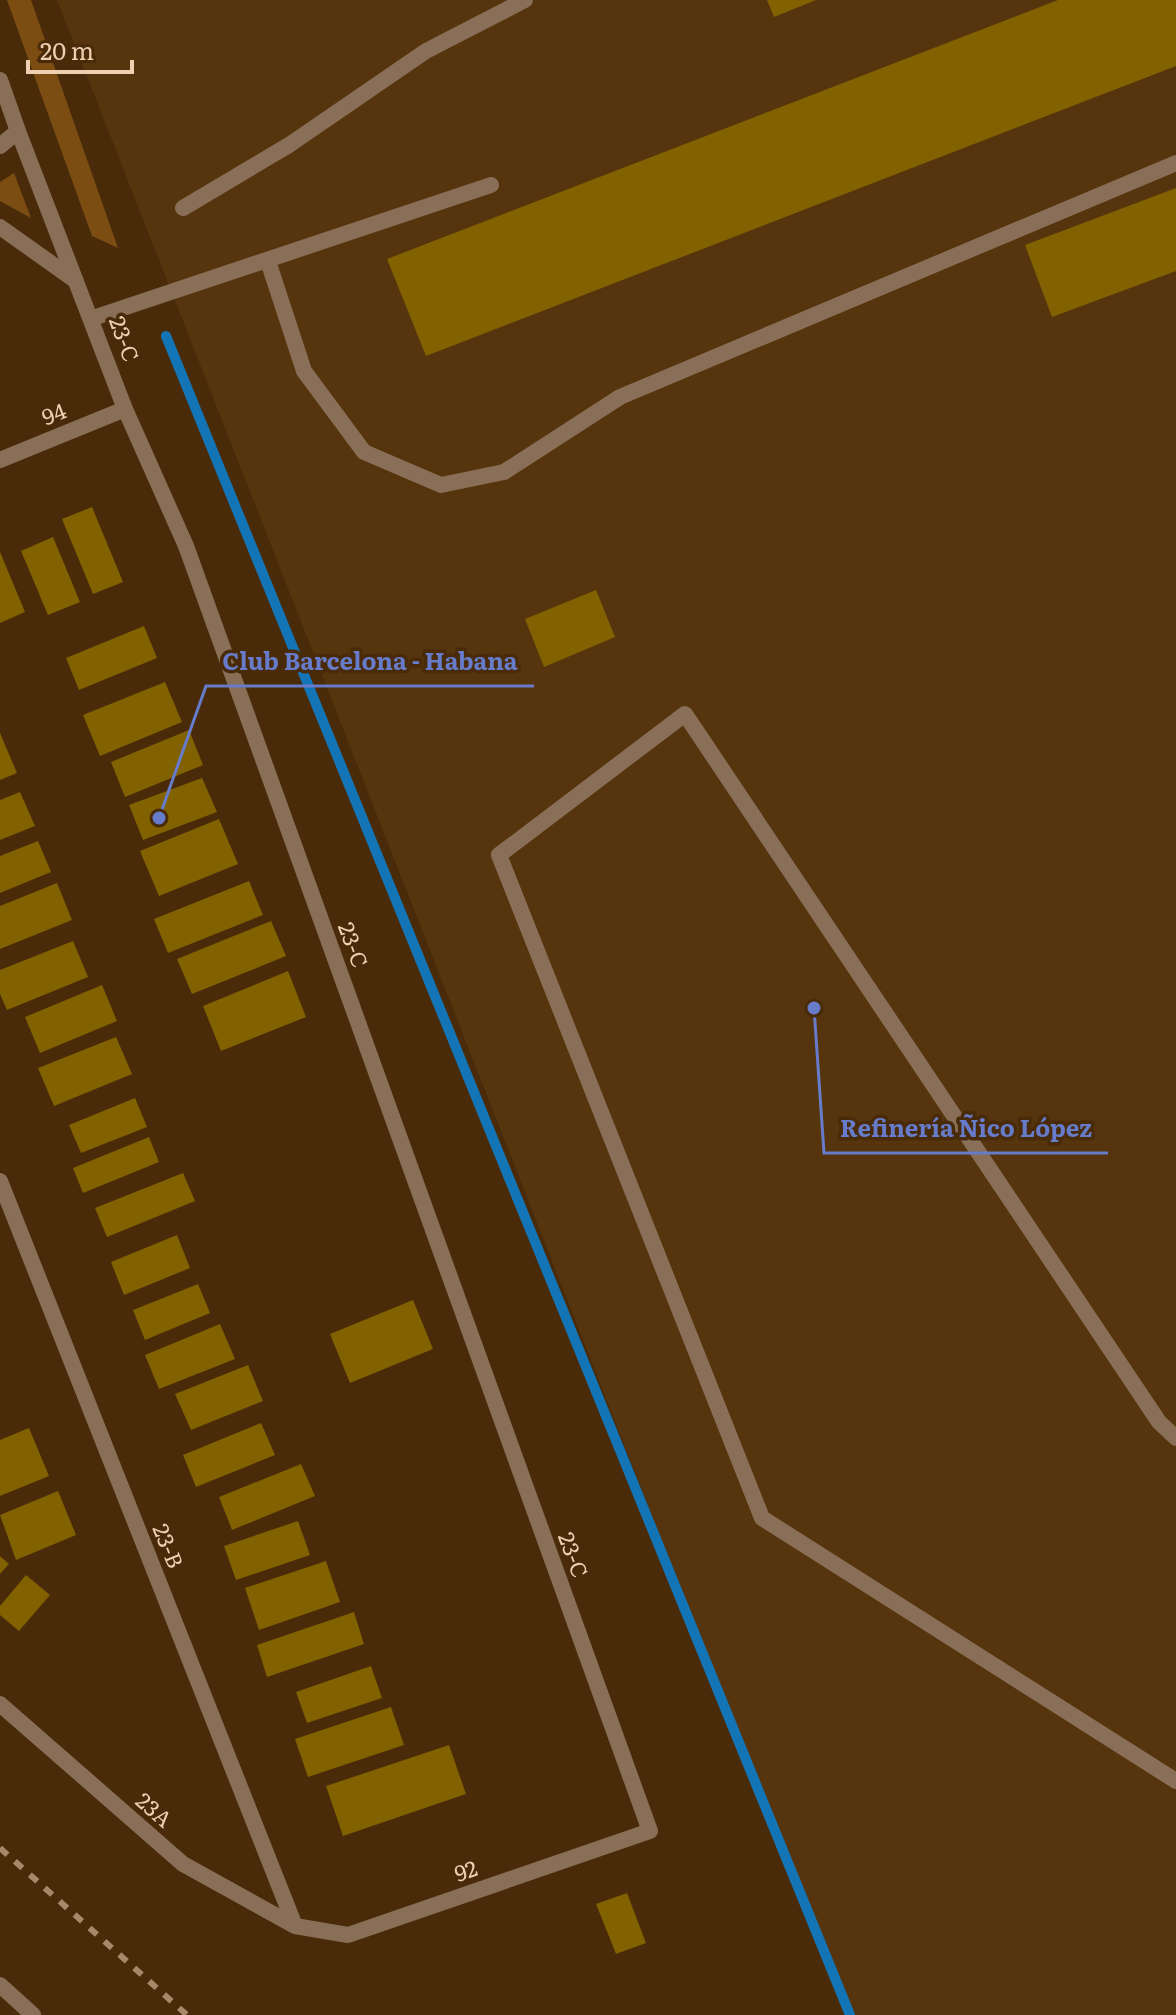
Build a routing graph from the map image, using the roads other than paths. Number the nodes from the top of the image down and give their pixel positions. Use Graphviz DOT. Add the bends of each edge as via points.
graph roads {
  1 [pos="525,0"];
  2 [pos="0,80"];
  3 [pos="18,131"];
  4 [pos="0,146"];
  5 [pos="1176,163"];
  6 [pos="491,185"];
  7 [pos="183,208"];
  8 [pos="0,227"];
  9 [pos="268,261"];
  10 [pos="77,282"];
  11 [pos="93,318"];
  12 [pos="125,409"];
  13 [pos="0,460"];
  14 [pos="0,1181"];
  15 [pos="1176,1438"];
  16 [pos="0,1704"];
  17 [pos="1176,1781"];
  18 [pos="650,1831"];
  19 [pos="295,1926"];
  20 [pos="0,1985"];
  21 [pos="33,2015"];
  1 -- 7 [label="street" via="426,51 289,145"];
  2 -- 3 [label="street, 23-C"];
  3 -- 4 [label="street"];
  3 -- 10 [label="street, 23-C"];
  5 -- 9 [label="street" via="620,397 504,472 441,485 364,452 304,371"];
  6 -- 9 [label="street"];
  8 -- 10 [label="street"];
  9 -- 11 [label="street"];
  10 -- 11 [label="street, 23-C"];
  11 -- 12 [label="street, 23-C"];
  12 -- 13 [label="street, 94"];
  12 -- 18 [label="street, 23-C" via="186,546"];
  14 -- 19 [label="street, 23-B"];
  15 -- 17 [label="street" via="1159,1422 685,714 499,855 762,1518"];
  16 -- 19 [label="street, 23A" via="183,1864"];
  18 -- 19 [label="street, 92" via="348,1935"];
  20 -- 21 [label="street"];
}
